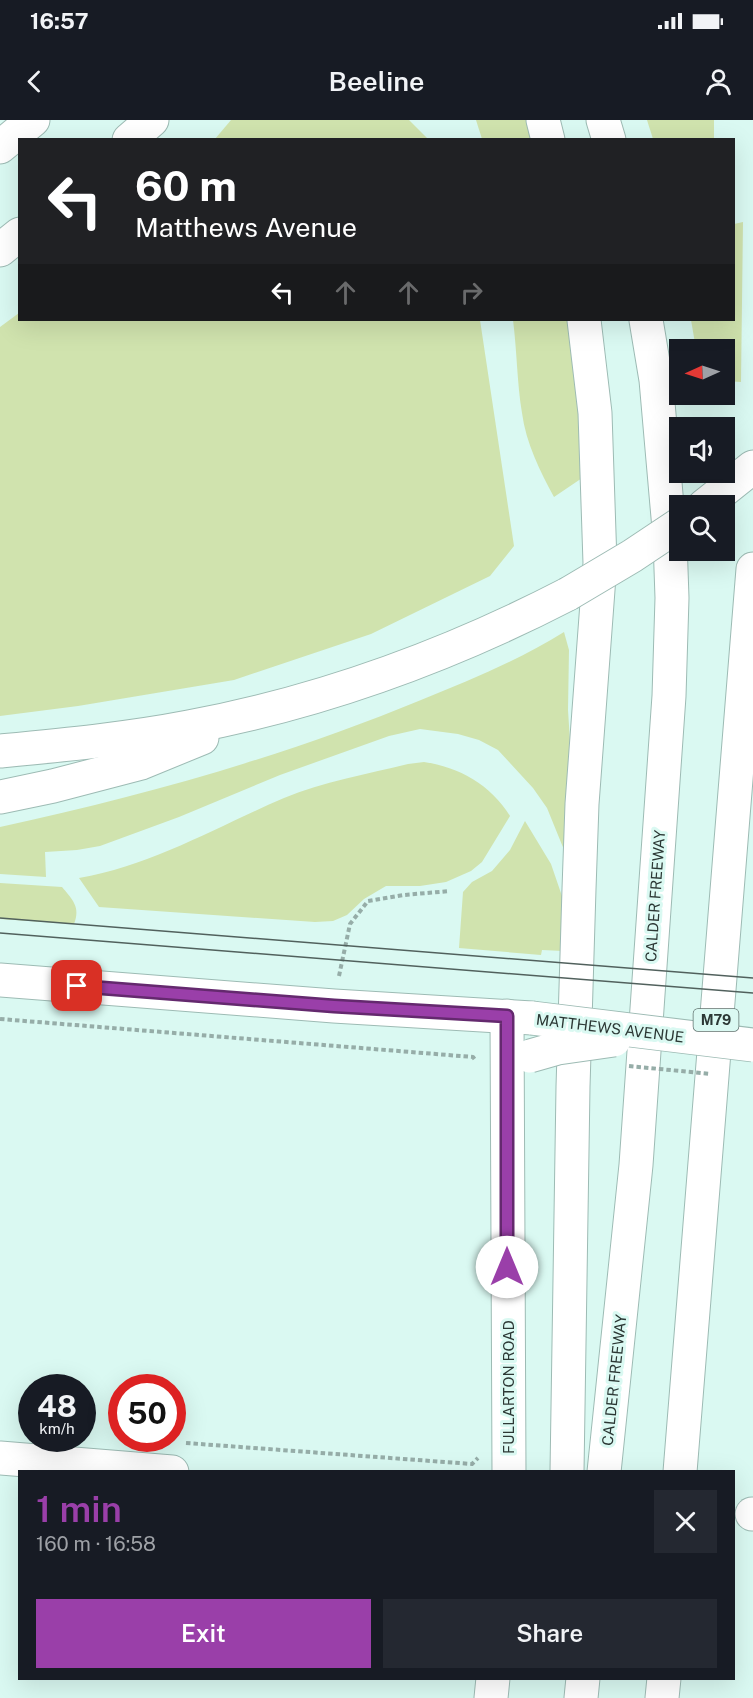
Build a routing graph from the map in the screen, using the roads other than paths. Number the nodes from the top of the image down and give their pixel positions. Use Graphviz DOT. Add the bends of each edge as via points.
graph roads {
  1 [pos="33,120"];
  2 [pos="152,120"];
  3 [pos="543,120"];
  4 [pos="603,120"];
  5 [pos="131,138"];
  6 [pos="548,138"];
  7 [pos="608,138"];
  8 [pos="0,147"];
  9 [pos="18,236"];
  10 [pos="0,250"];
  11 [pos="584,321"];
  12 [pos="646,321"];
  13 [pos="753,467"];
  14 [pos="718,495"];
  15 [pos="669,531"];
  16 [pos="753,569"];
  17 [pos="267,710"];
  18 [pos="0,751"];
  19 [pos="0,797"];
  20 [pos="0,980"];
  21 [pos="520,1017"];
  22 [pos="657,1034"];
  23 [pos="753,1045"];
  24 [pos="506,1085"];
  25 [pos="175,1457"];
  26 [pos="0,1458"];
  27 [pos="496,1461"];
  28 [pos="567,1470"];
  29 [pos="604,1470"];
  30 [pos="680,1470"];
  31 [pos="493,1680"];
  32 [pos="583,1680"];
  33 [pos="664,1680"];
  34 [pos="491,1698"];
  35 [pos="581,1698"];
  36 [pos="662,1698"];
  1 -- 8 [label="main road"];
  2 -- 5 [label="main road"];
  3 -- 6 [label="main road"];
  4 -- 7 [label="main road"];
  9 -- 10 [label="main road"];
  11 -- 28 [label="main road" via="596,413 600,563 579,878"];
  12 -- 29 [label="main road, CALDER FREEWAY" via="656,380 670,540 670,685 636,1165"];
  13 -- 14 [label="main road"];
  15 -- 17 [label="main road, bridge" via="568,594 508,625 398,670"];
  16 -- 30 [label="main road, M79"];
  17 -- 18 [label="main road" via="188,728"];
  17 -- 19 [label="main road" via="141,763"];
  20 -- 21 [label="main road, MATTHEWS AVENUE"];
  21 -- 22 [label="main road, MATTHEWS AVENUE, bridge"];
  21 -- 24 [label="main road, FULLARTON ROAD"];
  22 -- 23 [label="main road, MATTHEWS AVENUE, bridge"];
  22 -- 24 [label="main road, bridge" via="558,1048 530,1056 516,1066"];
  24 -- 27 [label="main road, FULLARTON ROAD"];
  25 -- 26 [label="main road"];
  31 -- 34 [label="main road"];
  32 -- 35 [label="main road"];
  33 -- 36 [label="main road"];
}
